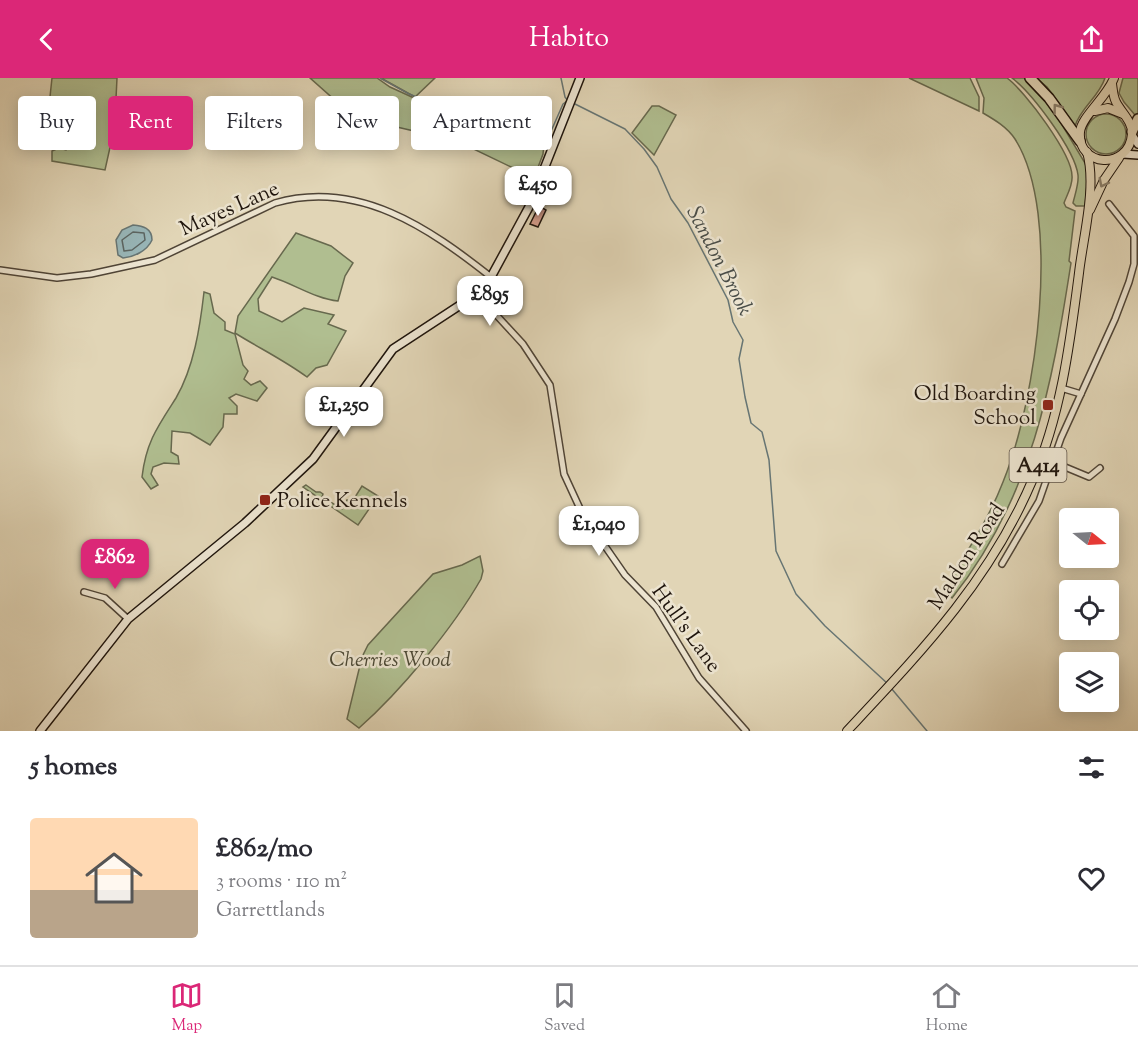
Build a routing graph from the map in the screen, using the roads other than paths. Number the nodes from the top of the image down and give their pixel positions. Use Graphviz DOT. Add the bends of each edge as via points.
graph roads {
  1 [pos="580,78"];
  2 [pos="1030,78"];
  3 [pos="1113,81"];
  4 [pos="1093,111"];
  5 [pos="1124,115"];
  6 [pos="1138,119"];
  7 [pos="1132,133"];
  8 [pos="1080,141"];
  9 [pos="1138,144"];
  10 [pos="1087,152"];
  11 [pos="1121,155"];
  12 [pos="1138,155"];
  13 [pos="1109,204"];
  14 [pos="1089,212"];
  15 [pos="0,270"];
  16 [pos="490,277"];
  17 [pos="477,294"];
  18 [pos="1060,388"];
  19 [pos="1081,394"];
  20 [pos="1053,462"];
  21 [pos="1100,468"];
  22 [pos="1002,564"];
  23 [pos="84,592"];
  24 [pos="128,619"];
  25 [pos="40,731"];
  26 [pos="746,731"];
  27 [pos="847,731"];
  1 -- 16 [label="street" via="529,207"];
  8 -- 2 [label="highway, one-way"];
  3 -- 4 [label="main road"];
  3 -- 5 [label="main road" via="1114,97"];
  4 -- 5 [label="main road" via="1108,108"];
  4 -- 8 [label="main road" via="1082,125"];
  5 -- 7 [label="main road"];
  6 -- 7 [label="highway"];
  7 -- 9 [label="street"];
  7 -- 11 [label="main road"];
  8 -- 10 [label="main road"];
  10 -- 11 [label="main road" via="1102,160"];
  10 -- 14 [label="main road, Maldon Road / A414" via="1091,165"];
  11 -- 12 [label="street"];
  11 -- 14 [label="main road, Maldon Road / A414, one-way"];
  13 -- 19 [label="street, Maldon Road" via="1134,236 1134,264"];
  14 -- 18 [label="main road, Maldon Road / A414" via="1070,346"];
  15 -- 16 [label="street, Mayes Lane" via="57,278 154,260 275,203 330,196 368,205 423,227"];
  16 -- 17 [label="street"];
  17 -- 24 [label="street" via="393,349 312,459 245,523"];
  17 -- 26 [label="street, Hull's Lane" via="523,344 550,385 564,474 582,513 625,575 656,607 699,678"];
  18 -- 19 [label="street"];
  18 -- 27 [label="main road, Maldon Road / A414" via="1032,481 999,546 925,648"];
  19 -- 20 [label="street, Maldon Road"];
  20 -- 21 [label="street" via="1089,477"];
  20 -- 22 [label="street, Maldon Road" via="1030,521"];
  23 -- 24 [label="street" via="105,598"];
  24 -- 25 [label="street"];
}
